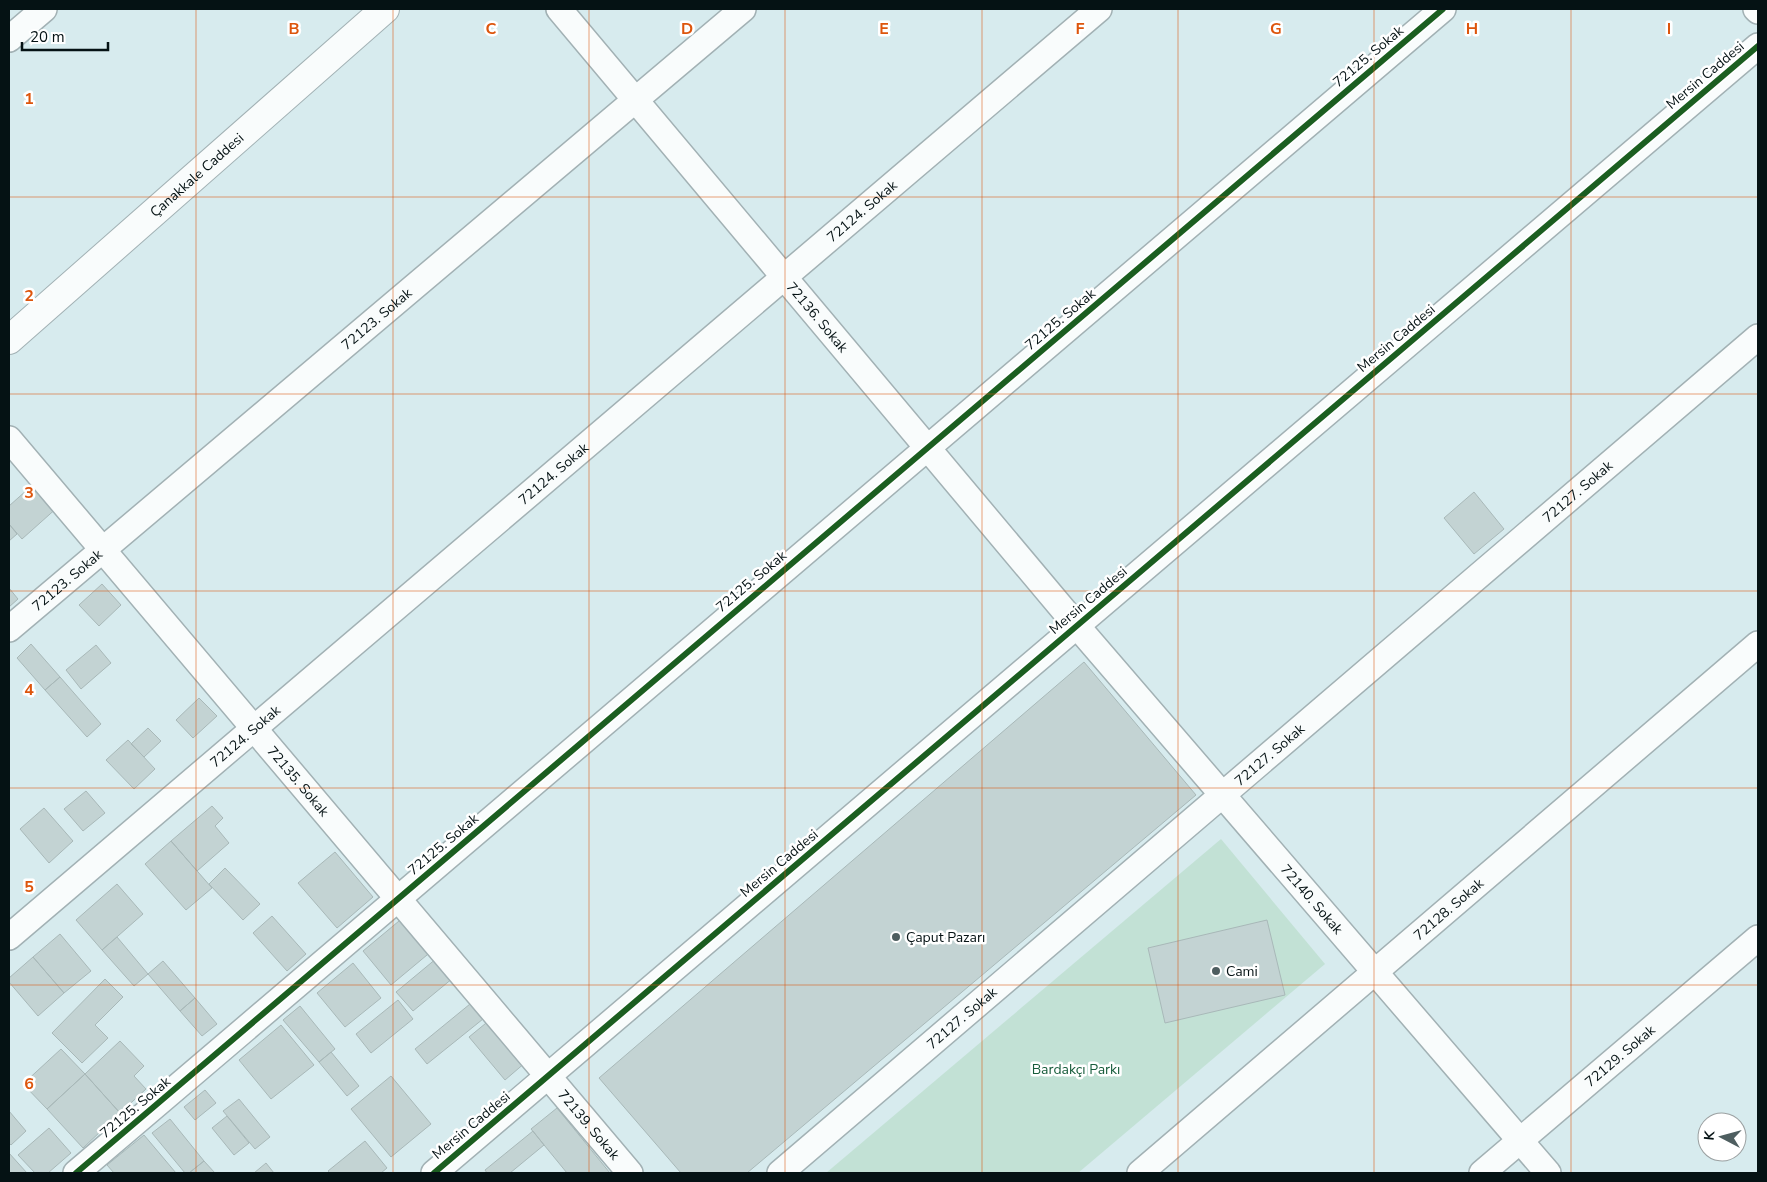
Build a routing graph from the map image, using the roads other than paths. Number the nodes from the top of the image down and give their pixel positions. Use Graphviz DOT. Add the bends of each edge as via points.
graph roads {
  1 [pos="44,9"];
  2 [pos="385,9"];
  3 [pos="559,9"];
  4 [pos="743,9"];
  5 [pos="1099,9"];
  6 [pos="1443,9"];
  7 [pos="9,39"];
  8 [pos="1758,46"];
  9 [pos="635,100"];
  10 [pos="784,277"];
  11 [pos="1758,337"];
  12 [pos="9,340"];
  13 [pos="9,439"];
  14 [pos="928,448"];
  15 [pos="102,550"];
  16 [pos="1077,626"];
  17 [pos="9,628"];
  18 [pos="1758,644"];
  19 [pos="254,728"];
  20 [pos="1223,795"];
  21 [pos="398,899"];
  22 [pos="9,937"];
  23 [pos="1758,938"];
  24 [pos="1375,972"];
  25 [pos="548,1076"];
  26 [pos="1520,1141"];
  27 [pos="76,1173"];
  28 [pos="434,1173"];
  29 [pos="630,1173"];
  30 [pos="780,1173"];
  31 [pos="1140,1173"];
  32 [pos="1482,1173"];
  33 [pos="1548,1173"];
  1 -- 7 [label="street"];
  2 -- 12 [label="street, Çanakkale Caddesi"];
  3 -- 9 [label="street, 72136. Sokak"];
  4 -- 9 [label="street, 72123. Sokak"];
  5 -- 10 [label="street, 72124. Sokak"];
  6 -- 14 [label="street, 72125. Sokak"];
  8 -- 16 [label="street, Mersin Caddesi"];
  9 -- 10 [label="street, 72136. Sokak"];
  9 -- 15 [label="street, 72123. Sokak"];
  10 -- 14 [label="street, 72136. Sokak"];
  10 -- 19 [label="street, 72124. Sokak"];
  11 -- 20 [label="street, 72127. Sokak"];
  13 -- 15 [label="street, 72135. Sokak"];
  14 -- 16 [label="street, 72136. Sokak"];
  14 -- 21 [label="street, 72125. Sokak"];
  15 -- 17 [label="street, 72123. Sokak"];
  15 -- 19 [label="street, 72135. Sokak"];
  16 -- 20 [label="street, 72140. Sokak"];
  16 -- 25 [label="street, Mersin Caddesi"];
  18 -- 24 [label="street, 72128. Sokak"];
  19 -- 21 [label="street, 72135. Sokak"];
  19 -- 22 [label="street, 72124. Sokak"];
  20 -- 24 [label="street, 72140. Sokak"];
  20 -- 30 [label="street, 72127. Sokak"];
  21 -- 25 [label="street, 72135. Sokak"];
  21 -- 27 [label="street, 72125. Sokak"];
  23 -- 26 [label="street, 72129. Sokak"];
  24 -- 26 [label="street, 72140. Sokak"];
  24 -- 31 [label="street, 72128. Sokak"];
  25 -- 28 [label="street, Mersin Caddesi"];
  25 -- 29 [label="street, 72139. Sokak"];
  26 -- 32 [label="street, 72129. Sokak"];
  26 -- 33 [label="street, 72140. Sokak"];
}
